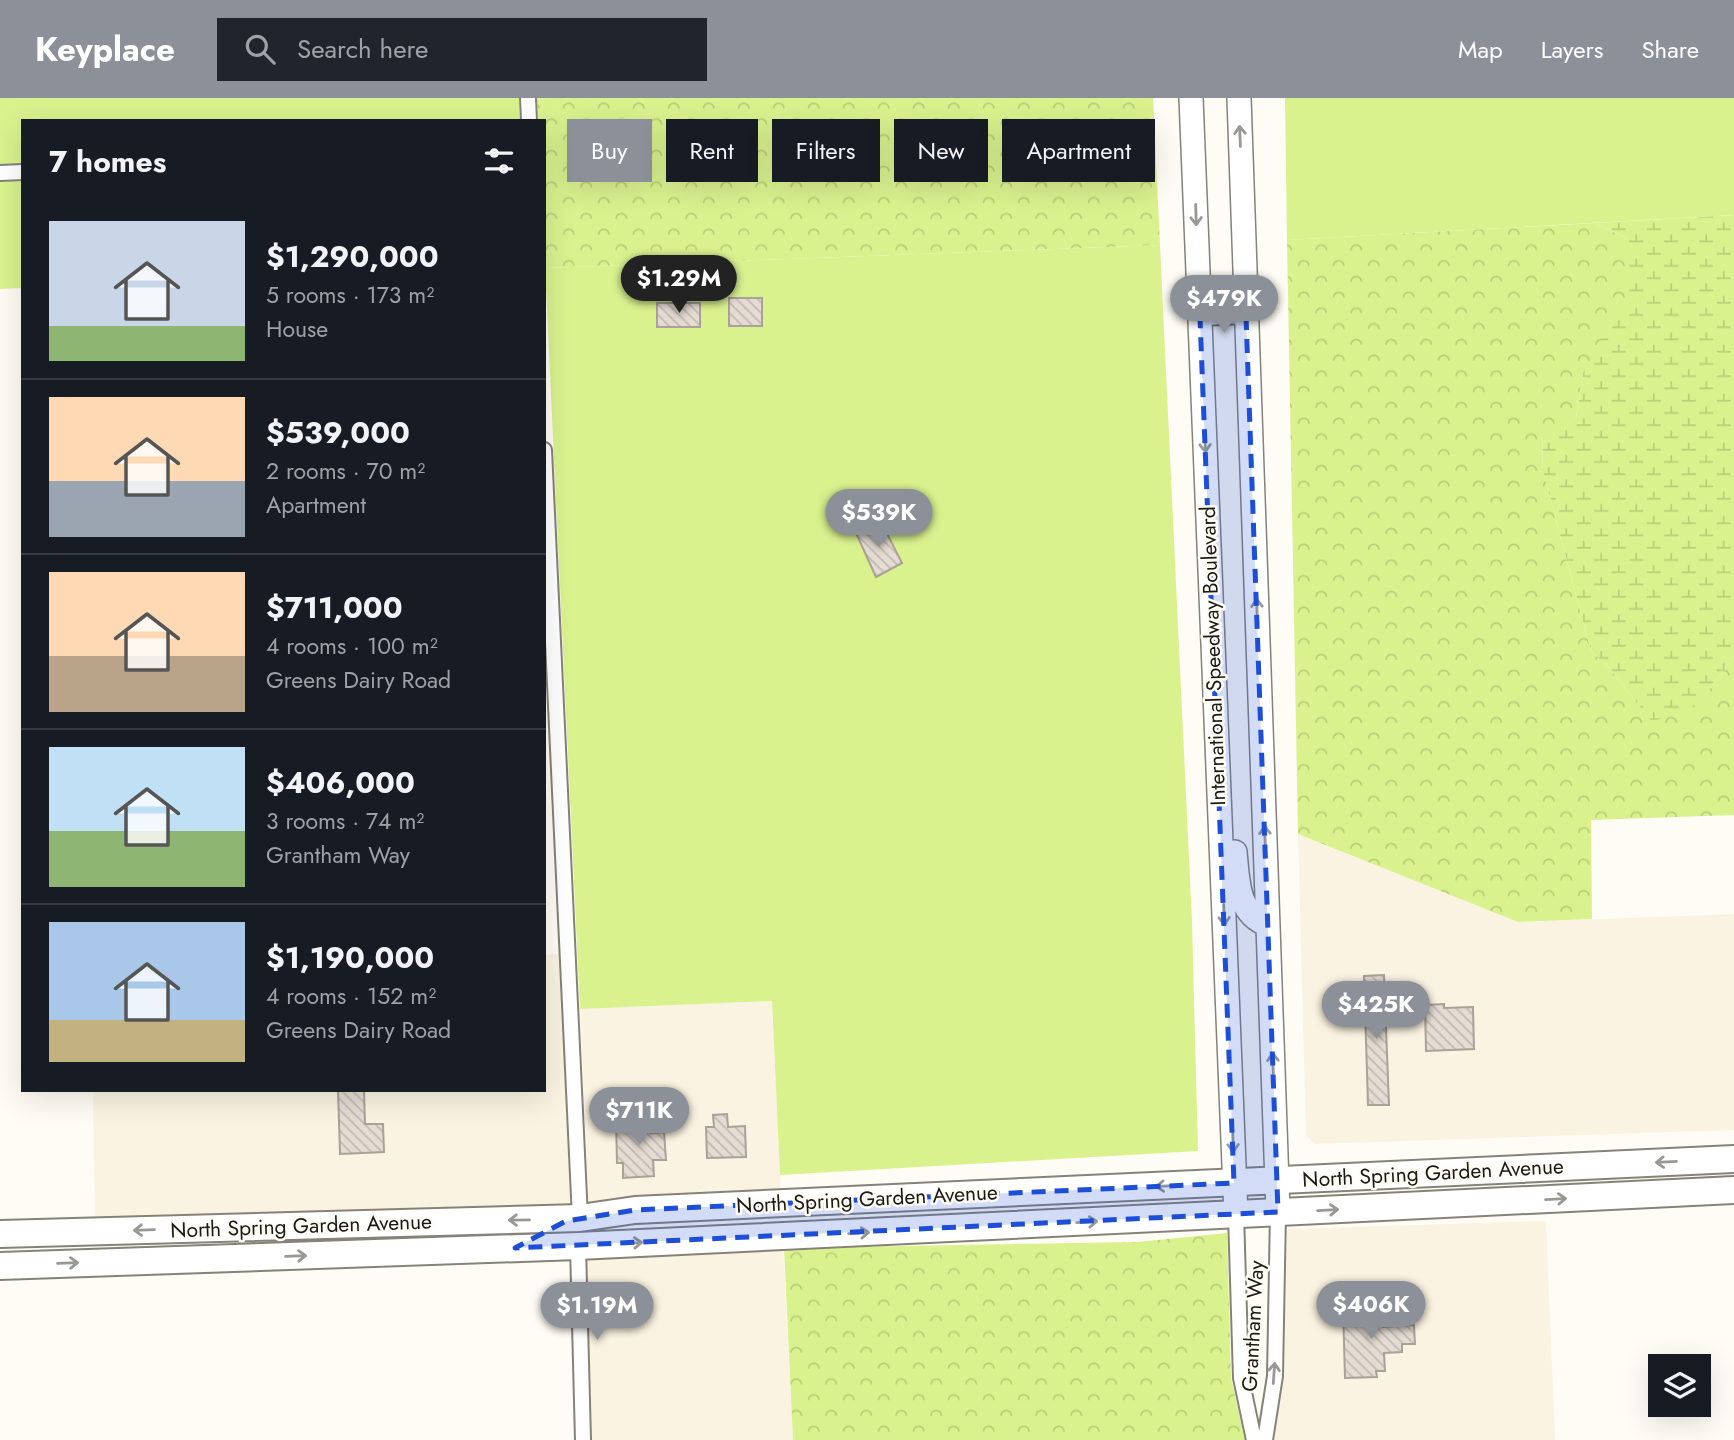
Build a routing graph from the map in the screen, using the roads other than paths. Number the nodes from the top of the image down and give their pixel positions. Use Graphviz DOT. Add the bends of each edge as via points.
graph roads {
  1 [pos="528,98"];
  2 [pos="1191,98"];
  3 [pos="1238,98"];
  4 [pos="529,119"];
  5 [pos="21,172"];
  6 [pos="0,173"];
  7 [pos="1246,316"];
  8 [pos="1200,318"];
  9 [pos="546,493"];
  10 [pos="1215,689"];
  11 [pos="1268,925"];
  12 [pos="1734,1158"];
  13 [pos="1734,1176"];
  14 [pos="1277,1180"];
  15 [pos="1234,1183"];
  16 [pos="1734,1190"];
  17 [pos="1705,1192"];
  18 [pos="635,1210"];
  19 [pos="1278,1212"];
  20 [pos="1236,1215"];
  21 [pos="580,1218"];
  22 [pos="0,1234"];
  23 [pos="578,1246"];
  24 [pos="515,1248"];
  25 [pos="0,1265"];
  26 [pos="583,1440"];
  27 [pos="1254,1440"];
  28 [pos="1265,1440"];
  1 -- 4 [label="street"];
  2 -- 8 [label="main road, International Speedway Boulevard, one-way"];
  7 -- 3 [label="main road, one-way"];
  5 -- 6 [label="street"];
  7 -- 8 [label="street"];
  11 -- 7 [label="main road, one-way"];
  8 -- 10 [label="main road, International Speedway Boulevard, one-way"];
  9 -- 21 [label="street"];
  10 -- 11 [label="main road" via="1240,897 1248,913"];
  10 -- 15 [label="main road, International Speedway Boulevard, one-way"];
  14 -- 11 [label="main road, one-way"];
  12 -- 14 [label="highway, North Spring Garden Avenue, one-way"];
  13 -- 17 [label="highway"];
  14 -- 15 [label="highway, North Spring Garden Avenue"];
  14 -- 19 [label="main road"];
  15 -- 18 [label="highway, North Spring Garden Avenue, one-way"];
  15 -- 20 [label="main road, International Speedway Boulevard"];
  16 -- 17 [label="highway, North Spring Garden Avenue"];
  19 -- 17 [label="highway, North Spring Garden Avenue, one-way"];
  18 -- 21 [label="highway, North Spring Garden Avenue"];
  18 -- 23 [label="highway" via="601,1226"];
  19 -- 20 [label="highway, North Spring Garden Avenue"];
  28 -- 19 [label="street, Grantham Way, one-way" via="1275,1376"];
  23 -- 20 [label="highway, North Spring Garden Avenue, one-way"];
  20 -- 27 [label="street, Grantham Way" via="1241,1378"];
  21 -- 22 [label="highway, North Spring Garden Avenue, one-way"];
  21 -- 24 [label="highway"];
  23 -- 24 [label="highway, North Spring Garden Avenue"];
  23 -- 26 [label="street"];
  25 -- 24 [label="highway, North Spring Garden Avenue, one-way"];
}
